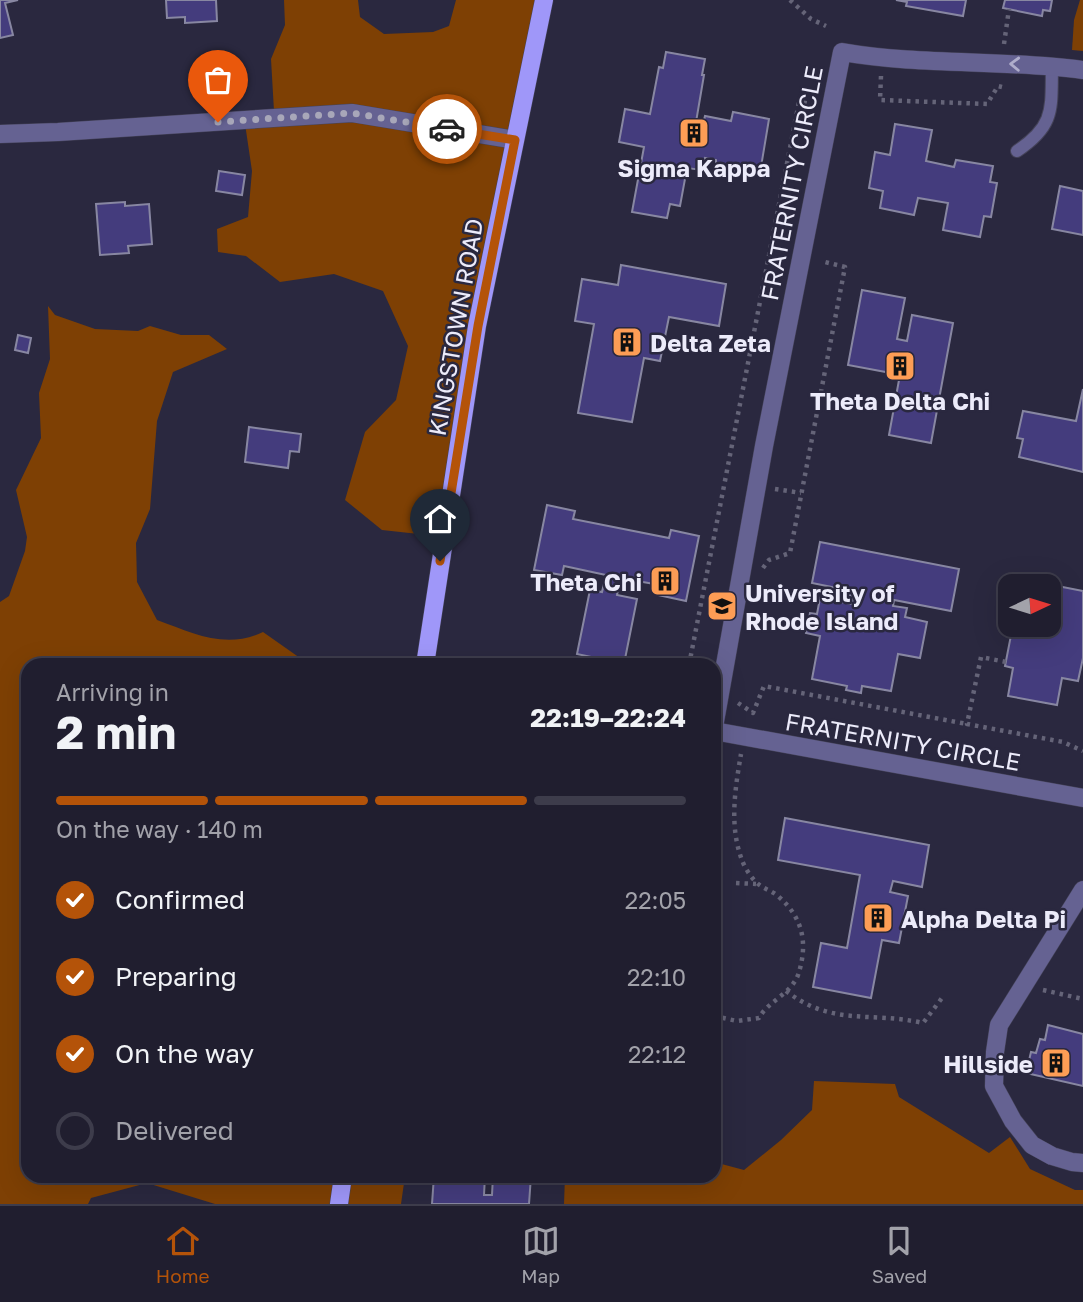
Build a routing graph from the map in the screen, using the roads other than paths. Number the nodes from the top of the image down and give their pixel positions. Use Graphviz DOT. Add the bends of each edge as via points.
graph roads {
  1 [pos="544,0"];
  2 [pos="1052,66"];
  3 [pos="1083,69"];
  4 [pos="0,134"];
  5 [pos="515,140"];
  6 [pos="1017,151"];
  7 [pos="426,658"];
  8 [pos="721,690"];
  9 [pos="721,730"];
  10 [pos="1083,798"];
  11 [pos="1083,890"];
  12 [pos="1083,1163"];
  13 [pos="342,1183"];
  14 [pos="339,1204"];
  1 -- 5 [label="main road, KINGSTOWN ROAD"];
  2 -- 3 [label="street, FRATERNITY CIRCLE"];
  2 -- 6 [label="lane" via="1047,123"];
  2 -- 8 [label="street, FRATERNITY CIRCLE, one-way" via="885,59 842,52"];
  4 -- 5 [label="street" via="352,113"];
  5 -- 7 [label="main road, KINGSTOWN ROAD" via="475,339"];
  9 -- 10 [label="street, FRATERNITY CIRCLE"];
  11 -- 12 [label="street" via="999,1025 995,1086 1032,1145 1052,1156"];
  13 -- 14 [label="main road"];
}
